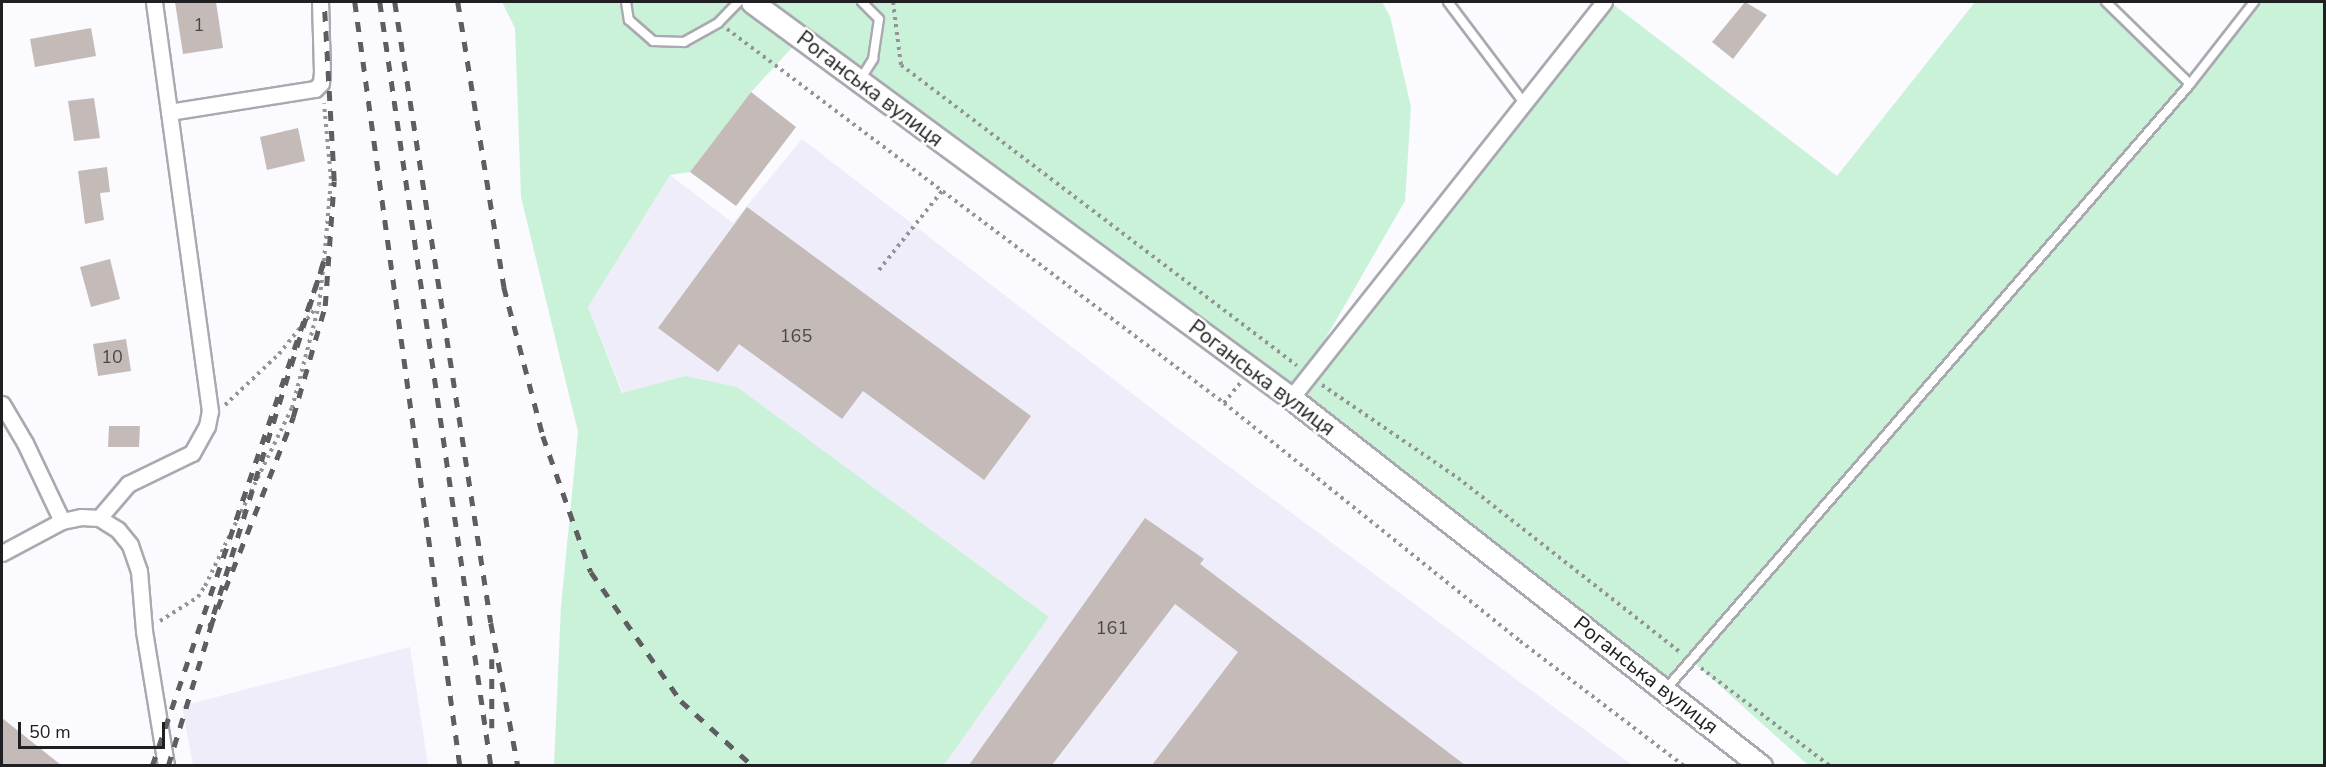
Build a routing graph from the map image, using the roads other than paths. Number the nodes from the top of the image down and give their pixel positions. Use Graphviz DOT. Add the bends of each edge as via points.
graph roads {
  1 [pos="154,2"];
  2 [pos="320,2"];
  3 [pos="626,2"];
  4 [pos="738,2"];
  5 [pos="752,2"];
  6 [pos="862,2"];
  7 [pos="1448,2"];
  8 [pos="1604,2"];
  9 [pos="2106,2"];
  10 [pos="2254,2"];
  11 [pos="859,81"];
  12 [pos="2190,84"];
  13 [pos="1524,103"];
  14 [pos="169,112"];
  15 [pos="1291,398"];
  16 [pos="2,404"];
  17 [pos="99,518"];
  18 [pos="62,521"];
  19 [pos="2,553"];
  20 [pos="1665,690"];
  21 [pos="166,765"];
  22 [pos="1761,765"];
  1 -- 14 [label="street"];
  2 -- 14 [label="street" via="321,83 315,89"];
  3 -- 4 [label="lane" via="629,21 653,41 684,42 718,23"];
  5 -- 11 [label="main road, Роганська вулиця"];
  6 -- 11 [label="lane" via="879,19 873,59"];
  7 -- 13 [label="lane"];
  8 -- 13 [label="street"];
  9 -- 12 [label="lane"];
  10 -- 12 [label="lane"];
  11 -- 15 [label="main road, Роганська вулиця"];
  12 -- 20 [label="lane"];
  13 -- 15 [label="street"];
  14 -- 17 [label="street" via="180,214 210,396 207,426 192,453 128,484"];
  15 -- 20 [label="main road, Роганська вулиця"];
  16 -- 18 [label="street"];
  17 -- 18 [label="street"];
  17 -- 21 [label="street" via="118,530 130,545 139,571 144,631"];
  18 -- 19 [label="street"];
  20 -- 22 [label="main road, Роганська вулиця"];
}
